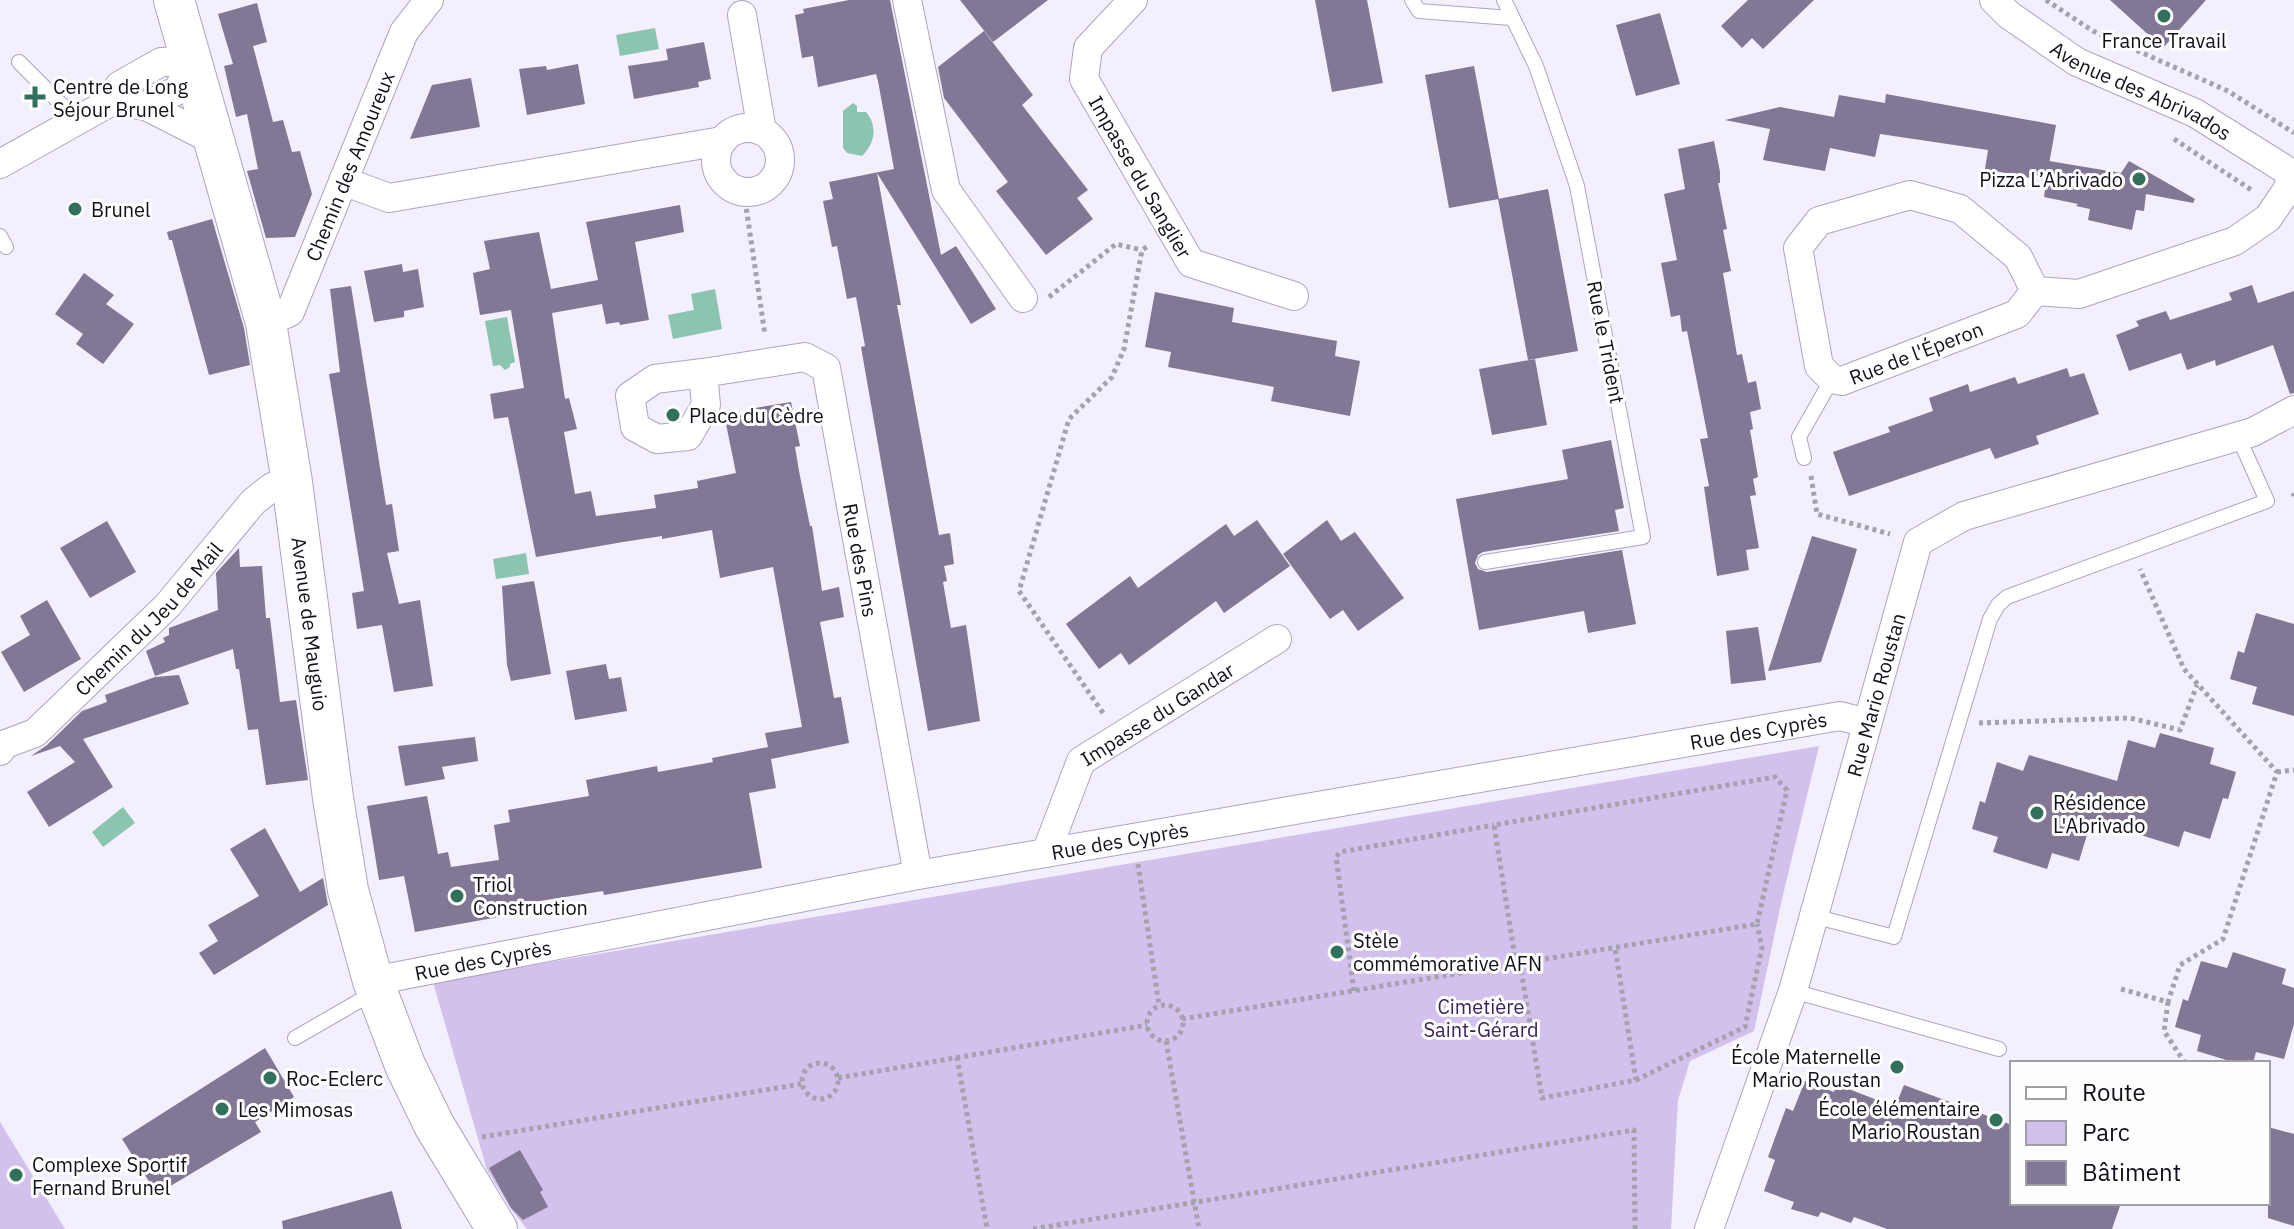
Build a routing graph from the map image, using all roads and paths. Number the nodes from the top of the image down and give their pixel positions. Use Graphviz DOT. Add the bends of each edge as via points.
graph roads {
  1 [pos="174,0"];
  2 [pos="429,0"];
  3 [pos="907,0"];
  4 [pos="1133,0"];
  5 [pos="1412,0"];
  6 [pos="1504,0"];
  7 [pos="1994,0"];
  8 [pos="2046,0"];
  9 [pos="742,15"];
  10 [pos="1511,18"];
  11 [pos="2093,31"];
  12 [pos="192,61"];
  13 [pos="19,62"];
  14 [pos="112,101"];
  15 [pos="146,106"];
  16 [pos="76,119"];
  17 [pos="762,131"];
  18 [pos="215,141"];
  19 [pos="722,141"];
  20 [pos="0,164"];
  21 [pos="2293,174"];
  22 [pos="343,181"];
  23 [pos="744,193"];
  24 [pos="1171,229"];
  25 [pos="1142,250"];
  26 [pos="2035,291"];
  27 [pos="1294,296"];
  28 [pos="1023,298"];
  29 [pos="266,323"];
  30 [pos="769,364"];
  31 [pos="703,373"];
  32 [pos="1832,379"];
  33 [pos="2294,410"];
  34 [pos="2238,436"];
  35 [pos="1804,458"];
  36 [pos="292,482"];
  37 [pos="1918,542"];
  38 [pos="2132,551"];
  39 [pos="1485,562"];
  40 [pos="1277,639"];
  41 [pos="2197,684"];
  42 [pos="1867,723"];
  43 [pos="1958,724"];
  44 [pos="1120,737"];
  45 [pos="1,744"];
  46 [pos="2294,770"];
  47 [pos="2277,772"];
  48 [pos="1494,825"];
  49 [pos="1046,853"];
  50 [pos="1137,862"];
  51 [pos="918,875"];
  52 [pos="1813,916"];
  53 [pos="1757,924"];
  54 [pos="1615,948"];
  55 [pos="1518,964"];
  56 [pos="375,986"];
  57 [pos="2121,989"];
  58 [pos="1354,991"];
  59 [pos="1793,991"];
  60 [pos="2168,1002"];
  61 [pos="1159,1005"];
  62 [pos="1182,1019"];
  63 [pos="1147,1025"];
  64 [pos="295,1038"];
  65 [pos="1166,1041"];
  66 [pos="1999,1049"];
  67 [pos="957,1057"];
  68 [pos="2184,1061"];
  69 [pos="838,1078"];
  70 [pos="1636,1080"];
  71 [pos="801,1084"];
  72 [pos="478,1138"];
  73 [pos="1194,1201"];
  74 [pos="497,1229"];
  75 [pos="987,1229"];
  76 [pos="1033,1229"];
  77 [pos="1199,1229"];
  78 [pos="1635,1229"];
  79 [pos="1709,1229"];
  1 -- 12 [label="main road, Avenue de Mauguio"];
  2 -- 22 [label="street, Chemin des Amoureux" via="404,32"];
  3 -- 28 [label="street" via="946,190"];
  4 -- 24 [label="street, Impasse du Sanglier" via="1088,48 1084,79"];
  5 -- 10 [label="lane" via="1419,11"];
  6 -- 10 [label="lane, Rue le Trident"];
  7 -- 21 [label="street, Avenue des Abrivados" via="2077,62 2195,113"];
  8 -- 11 [label="path"];
  9 -- 17 [label="street"];
  10 -- 39 [label="lane, Rue le Trident" via="1536,66 1577,186 1643,537"];
  12 -- 14 [label="street" via="161,62 119,86"];
  12 -- 15 [label="street" via="178,90"];
  12 -- 18 [label="main road, Avenue de Mauguio"];
  13 -- 16 [label="lane"];
  14 -- 15 [label="street"];
  14 -- 16 [label="street"];
  15 -- 18 [label="street"];
  16 -- 20 [label="street"];
  17 -- 19 [label="street" via="745,128"];
  17 -- 23 [label="street" via="777,147 779,169 766,187"];
  18 -- 29 [label="main road, Avenue de Mauguio"];
  19 -- 22 [label="street" via="389,198"];
  19 -- 23 [label="street" via="716,169 727,185"];
  21 -- 26 [label="street" via="2268,218 2235,241 2079,294"];
  22 -- 29 [label="street, Chemin des Amoureux" via="290,312"];
  23 -- 30 [label="path"];
  24 -- 25 [label="path"];
  24 -- 27 [label="street, Impasse du Sanglier" via="1191,263"];
  25 -- 28 [label="path" via="1116,244 1033,311"];
  25 -- 44 [label="path" via="1124,349 1112,377 1069,419 1019,591"];
  26 -- 32 [label="street, Rue de l'Éperon" via="2017,314 1842,381"];
  26 -- 32 [label="street, Rue de l'Éperon" via="2018,257 1960,209 1910,195 1819,221 1798,248 1819,366"];
  29 -- 36 [label="main road, Avenue de Mauguio"];
  30 -- 31 [label="street, Rue des Pins"];
  30 -- 51 [label="street, Rue des Pins" via="805,357 826,368"];
  32 -- 35 [label="lane" via="1799,437"];
  33 -- 34 [label="street"];
  34 -- 37 [label="street" via="1964,516"];
  34 -- 38 [label="lane" via="2267,501"];
  35 -- 37 [label="path" via="1817,514"];
  36 -- 45 [label="street, Chemin du Jeu de Mail" via="272,487 253,502 168,605 35,733"];
  36 -- 56 [label="main road, Avenue de Mauguio" via="345,874"];
  37 -- 42 [label="street, Rue Mario Roustan"];
  38 -- 41 [label="path" via="2184,669"];
  38 -- 43 [label="lane" via="2007,597 1998,605"];
  40 -- 44 [label="street, Impasse du Gandar"];
  41 -- 43 [label="path" via="2180,730 2130,718"];
  41 -- 47 [label="path"];
  42 -- 49 [label="street, Rue des Cyprès" via="1840,716"];
  42 -- 52 [label="street, Rue Mario Roustan"];
  43 -- 52 [label="lane" via="1894,937"];
  44 -- 49 [label="street, Impasse du Gandar" via="1081,761"];
  46 -- 47 [label="path"];
  47 -- 60 [label="path" via="2223,939 2180,965"];
  48 -- 53 [label="path" via="1775,777 1787,790"];
  48 -- 55 [label="path"];
  48 -- 58 [label="path" via="1340,852 1336,857"];
  49 -- 51 [label="street, Rue des Cyprès"];
  50 -- 61 [label="path"];
  51 -- 56 [label="street, Rue des Cyprès"];
  52 -- 59 [label="street, Rue Mario Roustan"];
  53 -- 54 [label="path"];
  53 -- 70 [label="path" via="1762,947 1745,1027"];
  54 -- 55 [label="path"];
  54 -- 70 [label="path"];
  55 -- 58 [label="path"];
  55 -- 70 [label="path" via="1542,1098"];
  56 -- 64 [label="lane"];
  56 -- 74 [label="main road, Avenue de Mauguio" via="434,1125"];
  57 -- 60 [label="path"];
  58 -- 62 [label="path"];
  59 -- 66 [label="lane"];
  59 -- 79 [label="street, Rue Mario Roustan"];
  60 -- 68 [label="path" via="2164,1031"];
  61 -- 62 [label="path" via="1171,1005"];
  61 -- 63 [label="path"];
  62 -- 65 [label="path" via="1177,1036"];
  63 -- 65 [label="path" via="1151,1036"];
  63 -- 67 [label="path"];
  65 -- 73 [label="path"];
  67 -- 69 [label="path"];
  67 -- 75 [label="path"];
  69 -- 71 [label="path" via="833,1094 822,1099 807,1094"];
  69 -- 71 [label="path" via="832,1067 814,1064 804,1071"];
  71 -- 72 [label="path"];
  73 -- 76 [label="path"];
  73 -- 77 [label="path"];
  73 -- 78 [label="path" via="1634,1130"];
}
